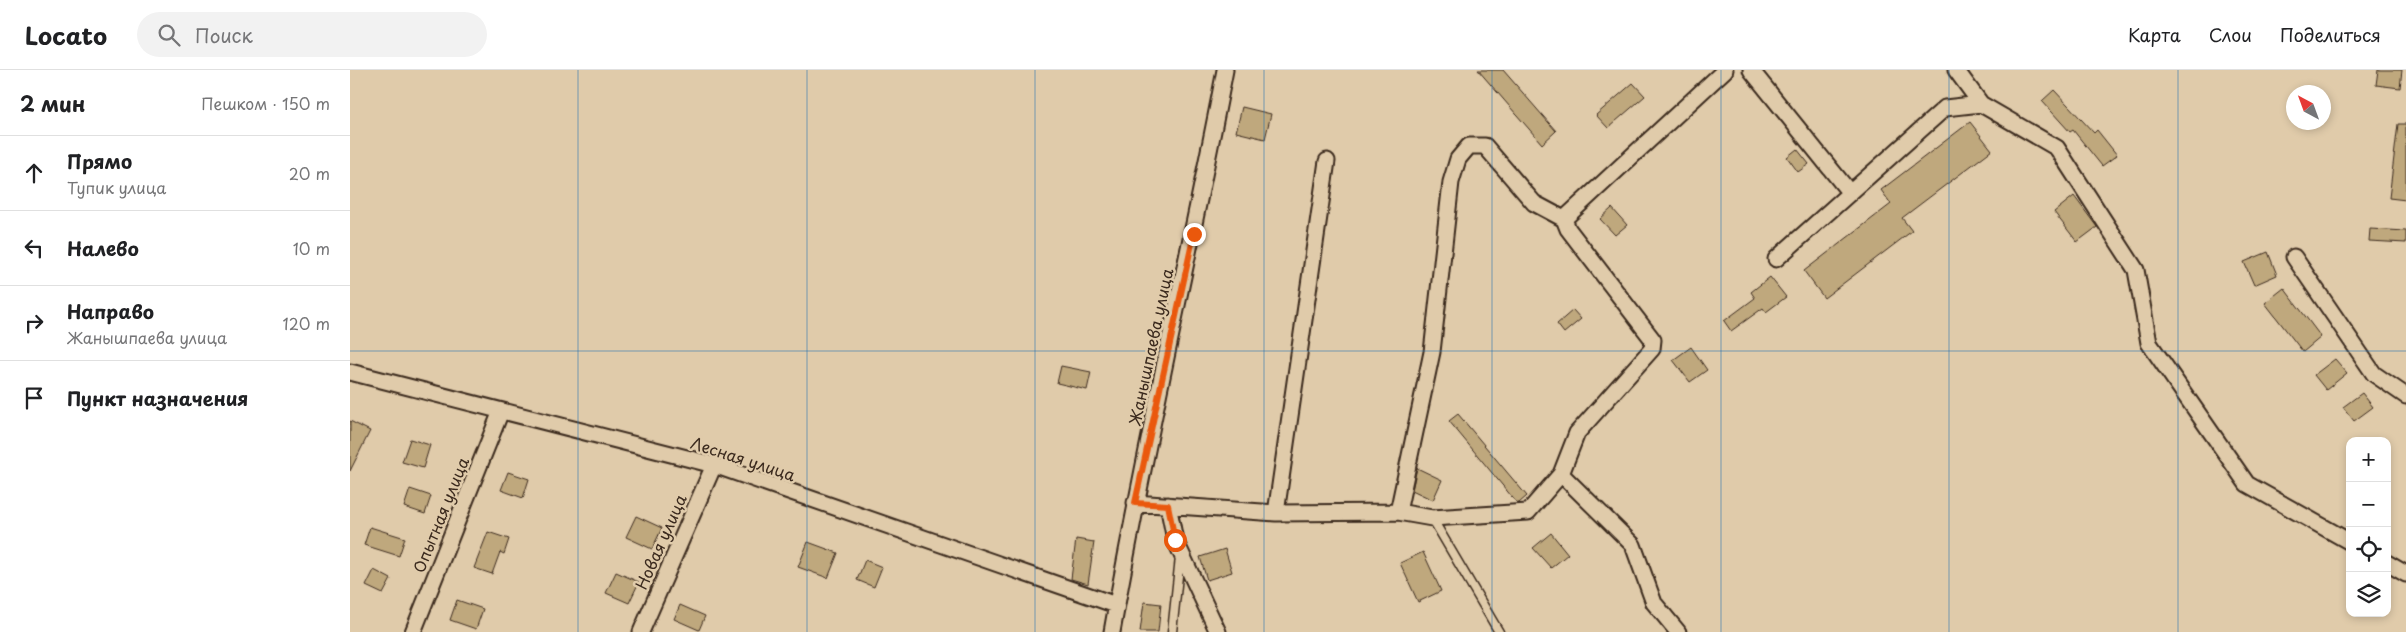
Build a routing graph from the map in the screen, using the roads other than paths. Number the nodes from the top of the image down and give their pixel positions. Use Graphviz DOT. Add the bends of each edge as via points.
graph roads {
  1 [pos="1225,70"];
  2 [pos="1725,70"];
  3 [pos="1751,70"];
  4 [pos="1956,70"];
  5 [pos="1981,104"];
  6 [pos="1327,161"];
  7 [pos="1850,193"];
  8 [pos="1564,218"];
  9 [pos="2294,257"];
  10 [pos="1776,260"];
  11 [pos="350,372"];
  12 [pos="2406,396"];
  13 [pos="501,411"];
  14 [pos="714,465"];
  15 [pos="1561,474"];
  16 [pos="1135,503"];
  17 [pos="1168,505"];
  18 [pos="1398,512"];
  19 [pos="1276,513"];
  20 [pos="1432,518"];
  21 [pos="2346,540"];
  22 [pos="1180,552"];
  23 [pos="2391,565"];
  24 [pos="2406,574"];
  25 [pos="1116,605"];
  26 [pos="413,632"];
  27 [pos="641,632"];
  28 [pos="1112,632"];
  29 [pos="1172,632"];
  30 [pos="1218,632"];
  31 [pos="1499,632"];
  32 [pos="1678,632"];
  1 -- 16 [label="street, Жанышпаева улица" via="1194,234"];
  2 -- 8 [label="street"];
  3 -- 7 [label="street"];
  4 -- 5 [label="street"];
  5 -- 7 [label="street" via="1945,108"];
  5 -- 21 [label="street" via="2058,148 2136,270 2149,343 2247,484"];
  6 -- 19 [label="street"];
  7 -- 10 [label="street"];
  8 -- 15 [label="street" via="1568,230 1653,340 1652,349 1577,433"];
  8 -- 18 [label="street" via="1534,203 1486,146 1469,146 1458,159 1451,182 1432,352"];
  9 -- 12 [label="street" via="2374,374"];
  11 -- 13 [label="street, Лесная улица"];
  13 -- 14 [label="street, Лесная улица"];
  13 -- 26 [label="street, Опытная улица"];
  14 -- 25 [label="street, Лесная улица"];
  14 -- 27 [label="street, Новая улица"];
  15 -- 20 [label="street" via="1528,512"];
  15 -- 32 [label="street" via="1633,545 1654,603"];
  16 -- 17 [label="street"];
  16 -- 25 [label="street, Жанышпаева улица"];
  17 -- 19 [label="street"];
  17 -- 22 [label="street"];
  18 -- 19 [label="street"];
  18 -- 20 [label="street"];
  20 -- 31 [label="lane"];
  22 -- 29 [label="lane"];
  22 -- 30 [label="street"];
  23 -- 24 [label="street"];
  25 -- 28 [label="street, Жанышпаева улица"];
}
